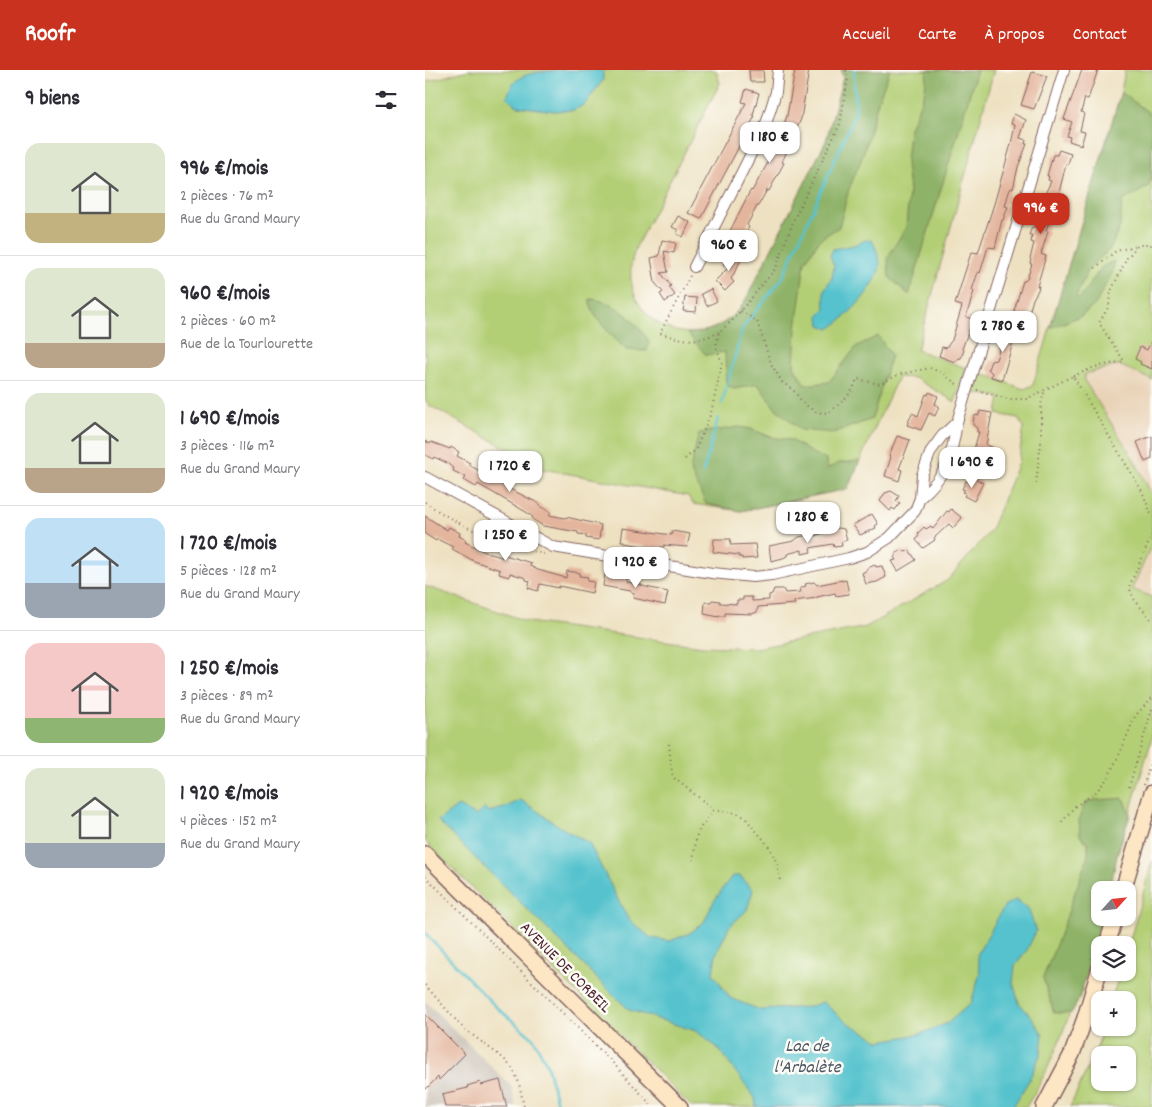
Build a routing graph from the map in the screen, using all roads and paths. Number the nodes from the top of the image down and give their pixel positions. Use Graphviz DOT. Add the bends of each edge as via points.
graph roads {
  1 [pos="778,70"];
  2 [pos="846,70"];
  3 [pos="1064,70"];
  4 [pos="1152,244"];
  5 [pos="1138,245"];
  6 [pos="694,267"];
  7 [pos="1095,268"];
  8 [pos="741,311"];
  9 [pos="719,332"];
  10 [pos="1073,376"];
  11 [pos="968,387"];
  12 [pos="1045,389"];
  13 [pos="957,422"];
  14 [pos="685,459"];
  15 [pos="425,477"];
  16 [pos="1036,483"];
  17 [pos="919,498"];
  18 [pos="425,502"];
  19 [pos="1152,517"];
  20 [pos="1152,535"];
  21 [pos="547,554"];
  22 [pos="1152,621"];
  23 [pos="1152,698"];
  24 [pos="1152,709"];
  25 [pos="669,744"];
  26 [pos="1129,787"];
  27 [pos="1152,793"];
  28 [pos="713,811"];
  29 [pos="1062,822"];
  30 [pos="425,854"];
  31 [pos="693,860"];
  32 [pos="425,876"];
  33 [pos="780,881"];
  34 [pos="1126,881"];
  35 [pos="1096,981"];
  36 [pos="425,985"];
  37 [pos="524,1107"];
  38 [pos="653,1107"];
  39 [pos="680,1107"];
  40 [pos="1044,1107"];
  1 -- 6 [label="street" via="776,92 766,124"];
  2 -- 8 [label="path" via="848,78 840,124 794,219 777,268"];
  3 -- 11 [label="street"];
  4 -- 5 [label="path"];
  5 -- 7 [label="path" via="1116,252"];
  5 -- 10 [label="path" via="1127,258 1111,290 1109,306 1099,323 1125,361 1095,367"];
  6 -- 9 [label="path" via="660,333 691,341"];
  8 -- 9 [label="path"];
  8 -- 11 [label="path" via="757,321 771,364 782,382 816,412 831,411 849,394 857,379 880,384 900,374 930,368 957,385"];
  9 -- 14 [label="path" via="715,346 722,363 711,412 696,449"];
  10 -- 12 [label="path"];
  10 -- 19 [label="path" via="1142,491"];
  11 -- 12 [label="path" via="1008,398 1026,399"];
  11 -- 13 [label="street"];
  12 -- 16 [label="path"];
  13 -- 17 [label="street" via="931,451 922,475"];
  13 -- 17 [label="street" via="953,451 942,474"];
  15 -- 17 [label="street" via="553,547 696,571 753,577 819,566 867,552 901,526 915,511"];
  18 -- 21 [label="path" via="482,534 509,545"];
  20 -- 22 [label="path" via="1129,587"];
  23 -- 29 [label="path" via="1135,716 1107,779 1095,793 1074,807"];
  24 -- 26 [label="path"];
  25 -- 28 [label="path" via="674,778"];
  27 -- 34 [label="main road"];
  28 -- 31 [label="path" via="697,835"];
  28 -- 33 [label="path" via="740,814 746,818 773,852"];
  30 -- 39 [label="main road, AVENUE DE CORBEIL"];
  32 -- 38 [label="path"];
  35 -- 40 [label="main road" via="1072,1054"];
  36 -- 37 [label="path" via="463,1028 513,1069"];
}
